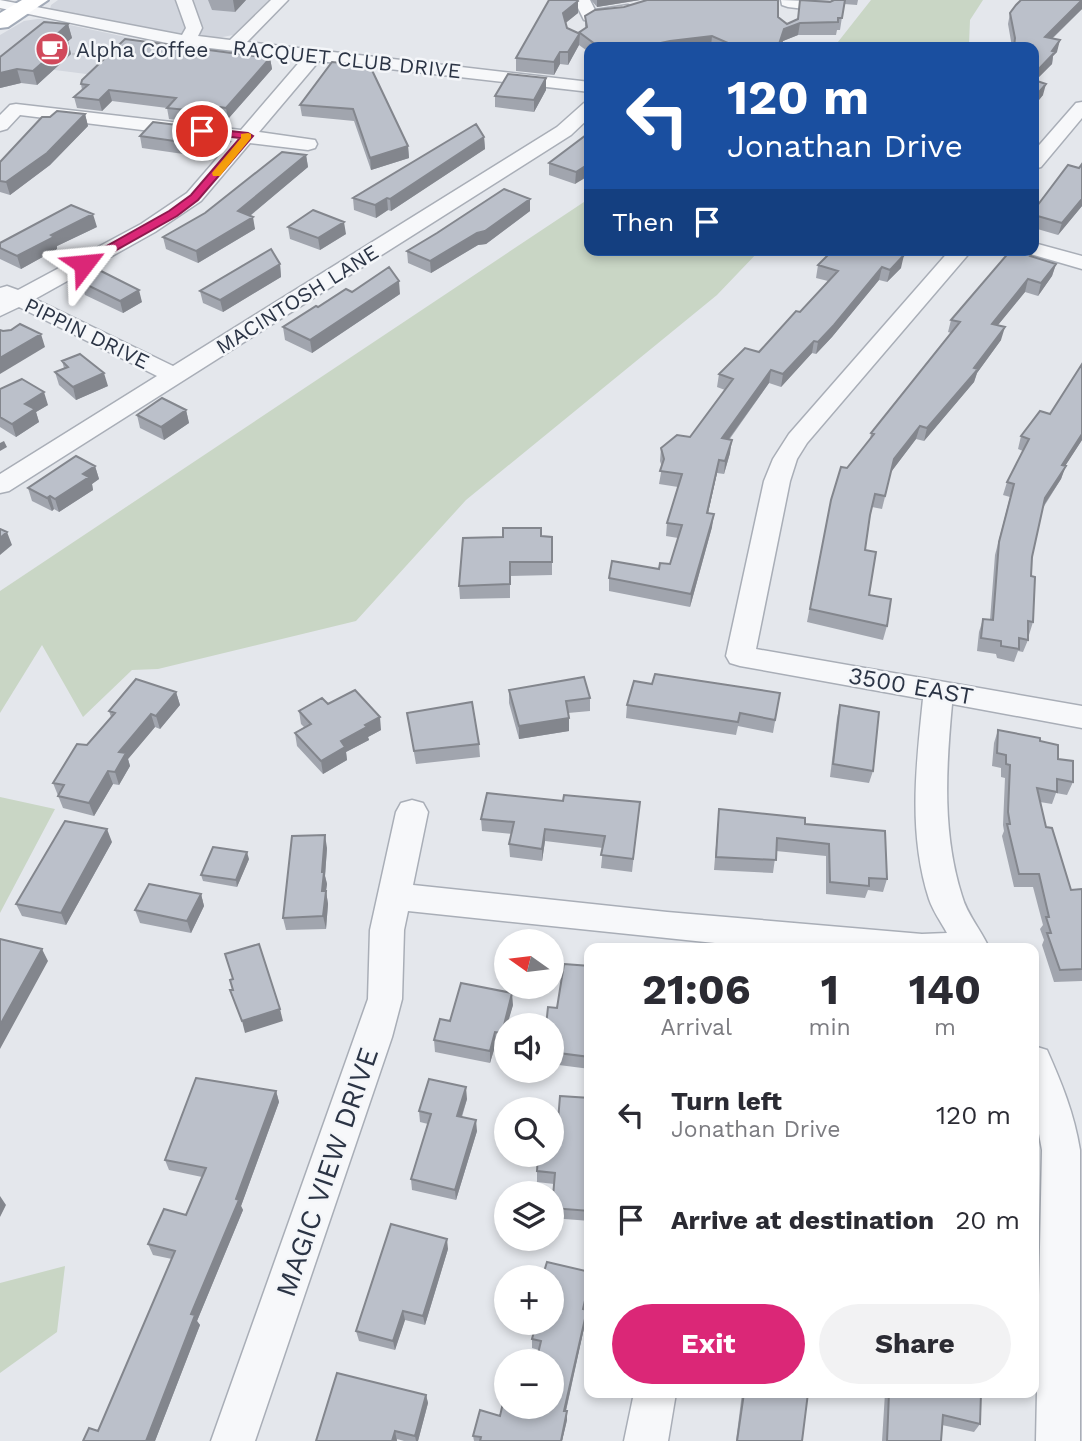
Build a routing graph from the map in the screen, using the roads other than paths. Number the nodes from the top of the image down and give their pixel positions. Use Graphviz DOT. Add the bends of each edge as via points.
graph roads {
  1 [pos="184,0"];
  2 [pos="280,0"];
  3 [pos="0,3"];
  4 [pos="30,4"];
  5 [pos="788,6"];
  6 [pos="829,7"];
  7 [pos="587,8"];
  8 [pos="638,10"];
  9 [pos="0,22"];
  10 [pos="573,25"];
  11 [pos="187,41"];
  12 [pos="234,46"];
  13 [pos="315,55"];
  14 [pos="584,86"];
  15 [pos="1082,107"];
  16 [pos="584,113"];
  17 [pos="0,125"];
  18 [pos="248,136"];
  19 [pos="308,144"];
  20 [pos="1039,157"];
  21 [pos="1039,250"];
  22 [pos="957,256"];
  23 [pos="1082,263"];
  24 [pos="6,299"];
  25 [pos="174,376"];
  26 [pos="0,485"];
  27 [pos="937,691"];
  28 [pos="1082,717"];
  29 [pos="412,813"];
  30 [pos="393,896"];
  31 [pos="668,937"];
  32 [pos="807,943"];
  33 [pos="968,943"];
  34 [pos="1039,1074"];
  35 [pos="654,1398"];
  36 [pos="233,1441"];
  37 [pos="646,1441"];
  38 [pos="1058,1441"];
  1 -- 11 [label="street" via="194,28"];
  2 -- 12 [label="street"];
  3 -- 4 [label="street, RACQUET CLUB DRIVE"];
  4 -- 9 [label="main road"];
  4 -- 11 [label="street, RACQUET CLUB DRIVE" via="114,29"];
  5 -- 6 [label="street"];
  7 -- 8 [label="street"];
  7 -- 10 [label="street"];
  11 -- 12 [label="street, RACQUET CLUB DRIVE"];
  12 -- 13 [label="street, RACQUET CLUB DRIVE"];
  13 -- 14 [label="street, RACQUET CLUB DRIVE"];
  13 -- 18 [label="street"];
  15 -- 20 [label="street"];
  16 -- 25 [label="street, MACINTOSH LANE" via="564,131"];
  17 -- 18 [label="street" via="16,109"];
  18 -- 19 [label="street"];
  18 -- 24 [label="street" via="208,184 173,214"];
  21 -- 23 [label="street"];
  22 -- 27 [label="street, 3500 EAST" via="785,459 740,656"];
  24 -- 25 [label="street, PIPPIN DRIVE"];
  25 -- 26 [label="street, MACINTOSH LANE"];
  27 -- 28 [label="street, 3500 EAST"];
  27 -- 33 [label="street" via="930,781 933,838 946,900"];
  29 -- 30 [label="street, MAGIC VIEW DRIVE"];
  30 -- 31 [label="street"];
  30 -- 36 [label="street, MAGIC VIEW DRIVE" via="384,999 374,1037"];
  31 -- 32 [label="street"];
  34 -- 38 [label="street" via="1056,1115 1061,1150"];
  35 -- 37 [label="street"];
}
